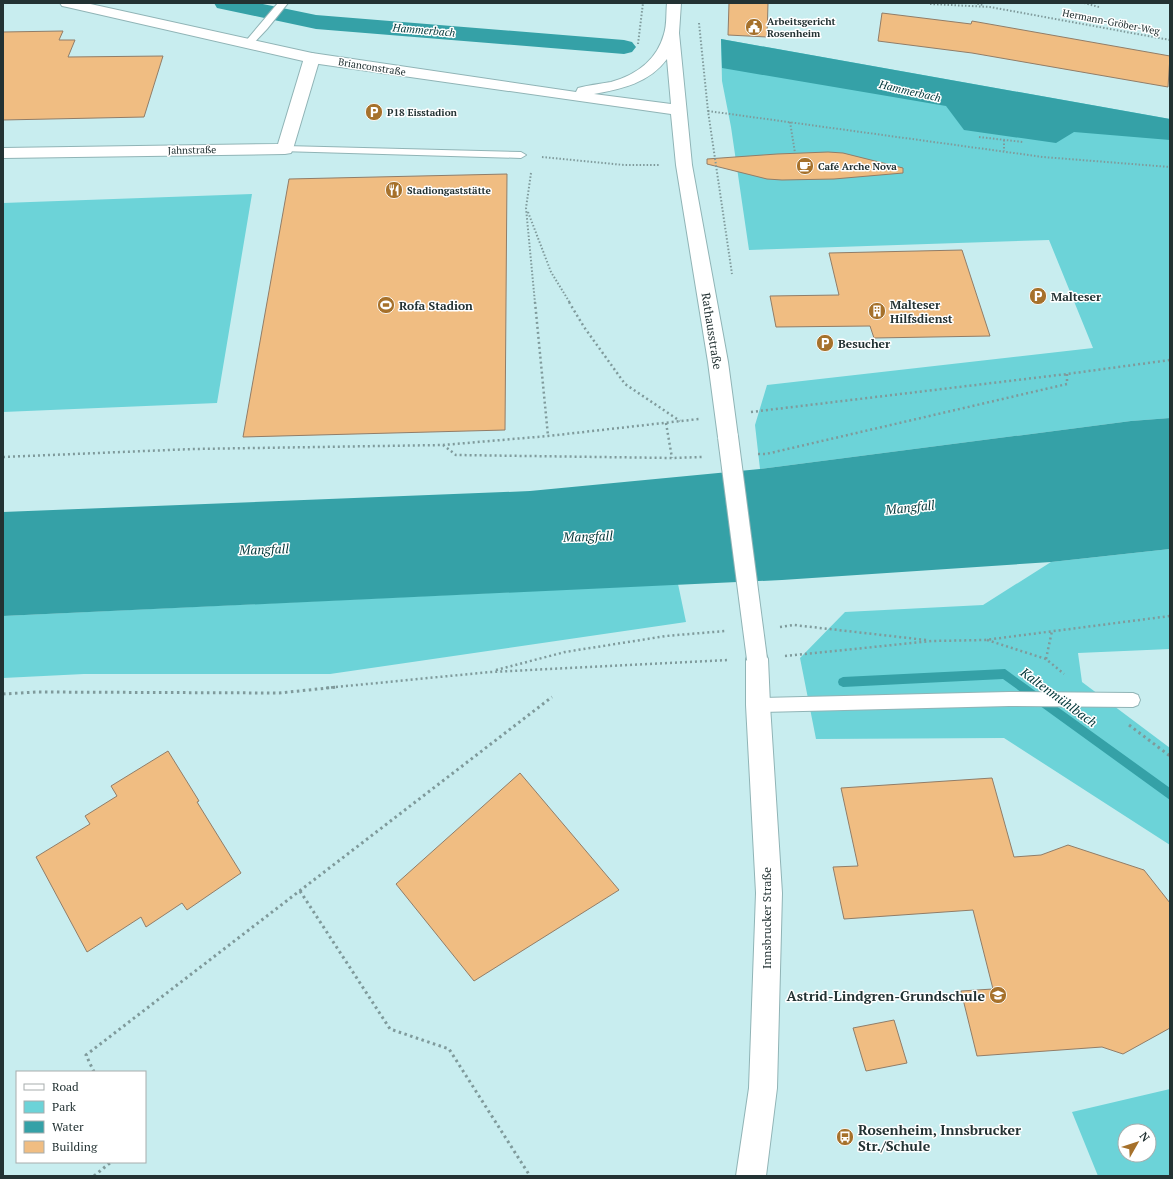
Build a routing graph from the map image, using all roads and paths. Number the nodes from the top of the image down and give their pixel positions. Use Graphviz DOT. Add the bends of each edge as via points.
graph roads {
  1 [pos="283,3"];
  2 [pos="674,3"];
  3 [pos="931,3"];
  4 [pos="974,3"];
  5 [pos="1084,3"];
  6 [pos="71,4"];
  7 [pos="990,7"];
  8 [pos="1099,7"];
  9 [pos="699,18"];
  10 [pos="672,33"];
  11 [pos="1170,40"];
  12 [pos="248,44"];
  13 [pos="312,58"];
  14 [pos="558,94"];
  15 [pos="680,110"];
  16 [pos="708,111"];
  17 [pos="790,122"];
  18 [pos="979,137"];
  19 [pos="1004,140"];
  20 [pos="1023,142"];
  21 [pos="285,149"];
  22 [pos="1004,151"];
  23 [pos="3,153"];
  24 [pos="795,153"];
  25 [pos="521,155"];
  26 [pos="533,156"];
  27 [pos="660,165"];
  28 [pos="1170,167"];
  29 [pos="526,208"];
  30 [pos="732,276"];
  31 [pos="1170,360"];
  32 [pos="1067,374"];
  33 [pos="771,409"];
  34 [pos="726,415"];
  35 [pos="680,421"];
  36 [pos="666,423"];
  37 [pos="548,436"];
  38 [pos="443,445"];
  39 [pos="750,455"];
  40 [pos="703,457"];
  41 [pos="3,458"];
  42 [pos="672,458"];
  43 [pos="1170,616"];
  44 [pos="778,627"];
  45 [pos="730,631"];
  46 [pos="1052,631"];
  47 [pos="932,641"];
  48 [pos="757,659"];
  49 [pos="1046,659"];
  50 [pos="490,672"];
  51 [pos="3,694"];
  52 [pos="552,697"];
  53 [pos="1133,700"];
  54 [pos="758,705"];
  55 [pos="300,891"];
  56 [pos="94,1071"];
  57 [pos="110,1163"];
  58 [pos="94,1176"];
  59 [pos="530,1176"];
  60 [pos="751,1176"];
  1 -- 12 [label="lane"];
  2 -- 10 [label="main road, Rathausstraße"];
  3 -- 7 [label="path, Hermann-Gröber-Weg"];
  4 -- 7 [label="path"];
  5 -- 8 [label="path"];
  6 -- 12 [label="main road, Brianconstraße"];
  7 -- 11 [label="path, Hermann-Gröber-Weg"];
  9 -- 16 [label="path"];
  10 -- 14 [label="main road" via="660,58 637,79 614,86"];
  10 -- 15 [label="main road, Rathausstraße"];
  12 -- 13 [label="main road, Brianconstraße"];
  13 -- 14 [label="main road, Brianconstraße"];
  13 -- 21 [label="main road"];
  14 -- 15 [label="main road, Brianconstraße"];
  15 -- 34 [label="main road, Rathausstraße" via="684,165"];
  16 -- 17 [label="path"];
  16 -- 30 [label="path"];
  17 -- 22 [label="path"];
  17 -- 24 [label="path"];
  18 -- 19 [label="path"];
  19 -- 20 [label="path"];
  19 -- 22 [label="path"];
  21 -- 23 [label="main road, Jahnstraße"];
  21 -- 25 [label="lane"];
  22 -- 28 [label="path" via="1043,157"];
  25 -- 26 [label="path"];
  26 -- 27 [label="path" via="624,165"];
  26 -- 29 [label="path"];
  29 -- 35 [label="path" via="551,272 584,327 625,384"];
  29 -- 37 [label="path"];
  31 -- 32 [label="path"];
  32 -- 33 [label="path"];
  32 -- 39 [label="path" via="1068,384 766,454"];
  34 -- 35 [label="path"];
  34 -- 48 [label="main road, Rathausstraße, bridge"];
  35 -- 36 [label="path"];
  36 -- 37 [label="path"];
  36 -- 42 [label="path"];
  37 -- 38 [label="path"];
  38 -- 41 [label="path" via="193,450"];
  38 -- 42 [label="path" via="456,455"];
  40 -- 42 [label="path"];
  43 -- 46 [label="path"];
  44 -- 47 [label="path" via="794,625"];
  45 -- 50 [label="path" via="666,636 565,652"];
  46 -- 47 [label="path" via="985,640"];
  46 -- 49 [label="path"];
  47 -- 48 [label="path"];
  48 -- 50 [label="path"];
  48 -- 54 [label="main road, Innsbrucker Straße"];
  50 -- 51 [label="path" via="279,693"];
  52 -- 55 [label="path"];
  53 -- 54 [label="lane" via="1009,699"];
  54 -- 60 [label="main road, Innsbrucker Straße" via="768,893 763,1088"];
  55 -- 56 [label="path" via="86,1055"];
  55 -- 59 [label="path" via="390,1029 449,1049"];
  57 -- 58 [label="path"];
}
